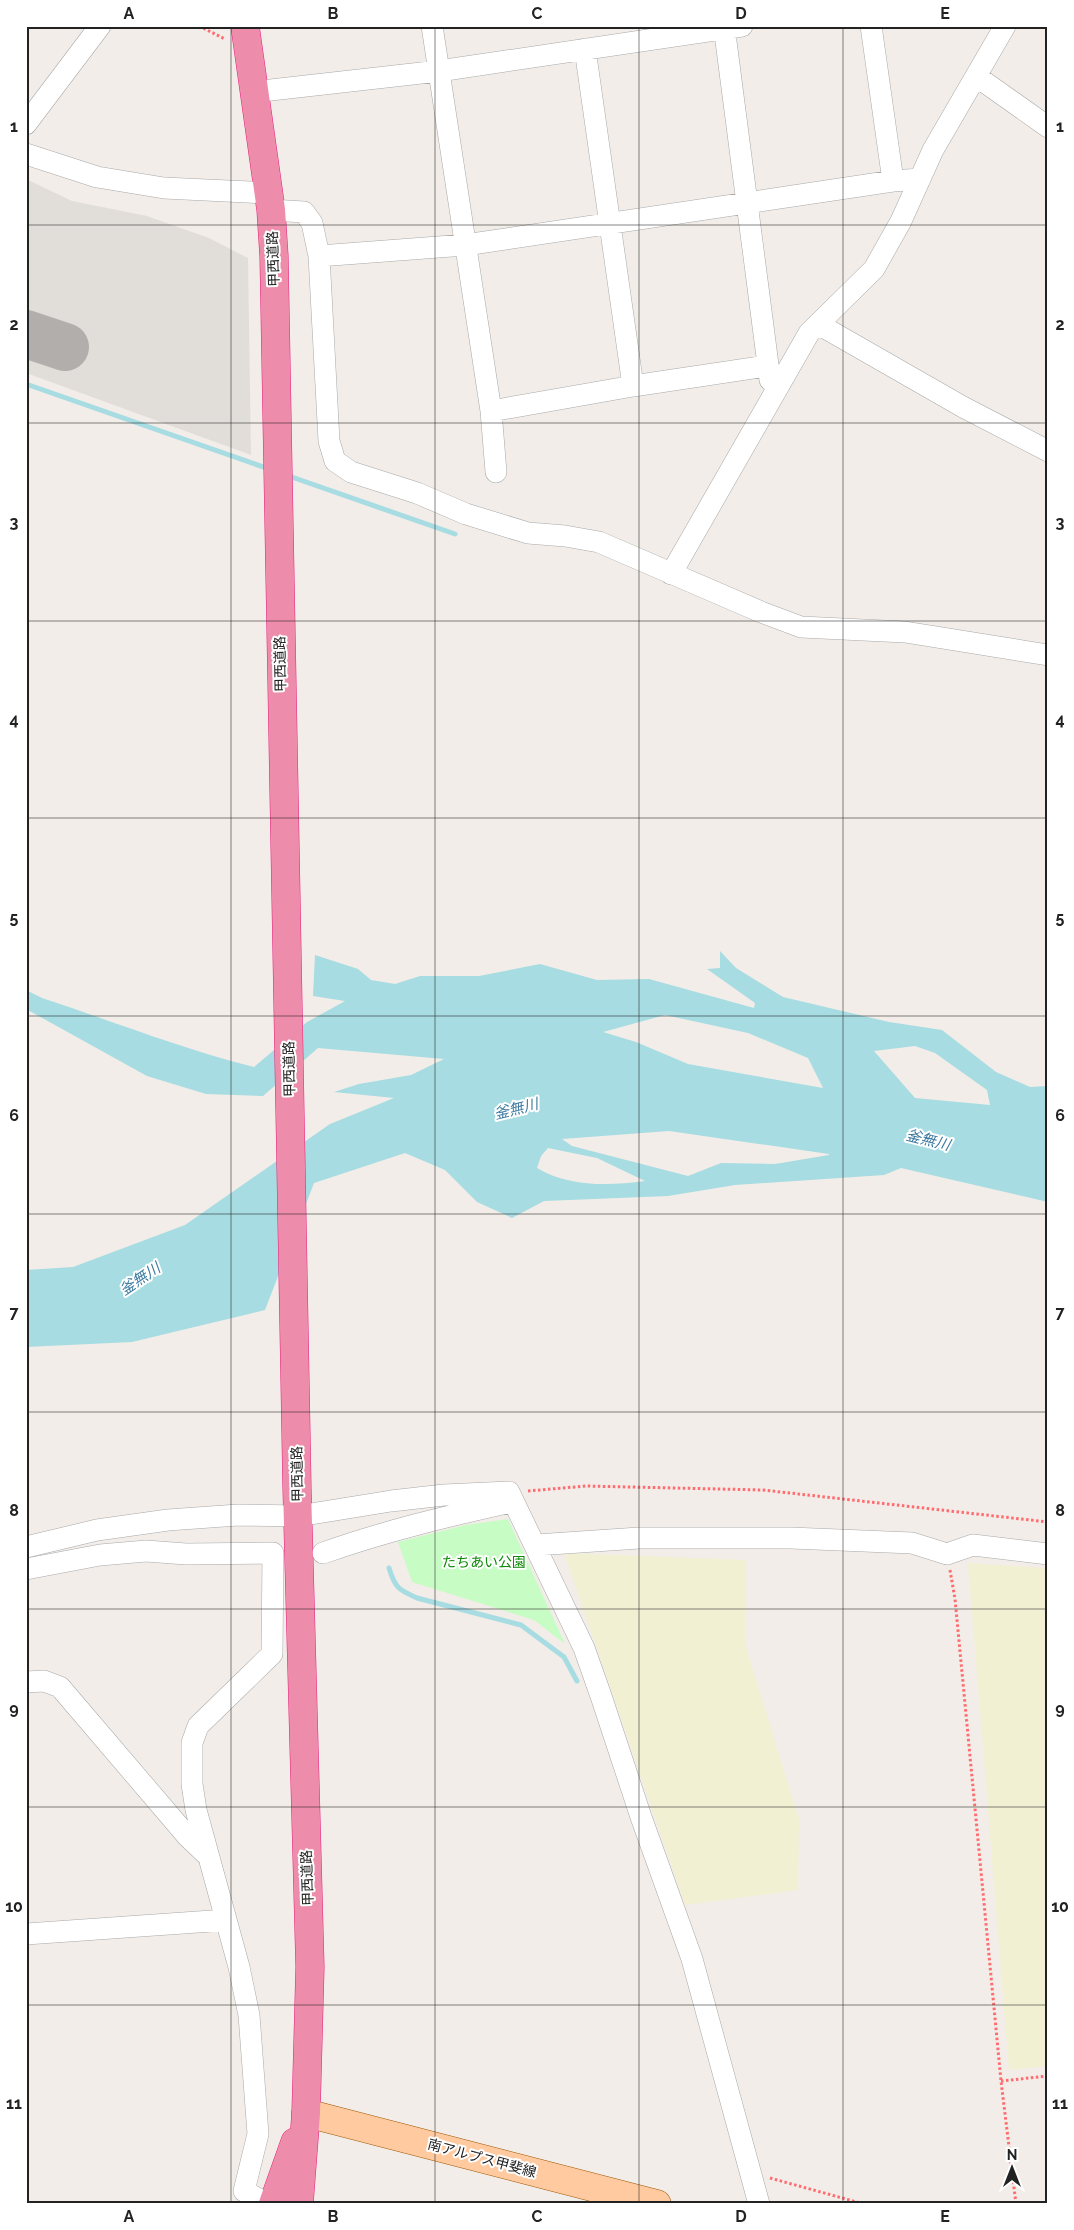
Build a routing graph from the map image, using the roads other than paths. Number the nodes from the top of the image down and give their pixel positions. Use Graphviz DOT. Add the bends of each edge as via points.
graph roads {
  1 [pos="100,26"];
  2 [pos="246,26"];
  3 [pos="432,26"];
  4 [pos="871,26"];
  5 [pos="1005,26"];
  6 [pos="730,27"];
  7 [pos="585,49"];
  8 [pos="439,71"];
  9 [pos="976,76"];
  10 [pos="253,92"];
  11 [pos="26,124"];
  12 [pos="1048,126"];
  13 [pos="26,154"];
  14 [pos="920,179"];
  15 [pos="893,181"];
  16 [pos="270,201"];
  17 [pos="747,203"];
  18 [pos="608,223"];
  19 [pos="465,245"];
  20 [pos="320,256"];
  21 [pos="818,324"];
  22 [pos="633,386"];
  23 [pos="491,411"];
  24 [pos="1048,451"];
  25 [pos="496,472"];
  26 [pos="671,574"];
  27 [pos="1048,654"];
  28 [pos="512,1497"];
  29 [pos="298,1516"];
  30 [pos="536,1545"];
  31 [pos="26,1548"];
  32 [pos="324,1553"];
  33 [pos="1048,1554"];
  34 [pos="26,1569"];
  35 [pos="26,1682"];
  36 [pos="209,1857"];
  37 [pos="226,1920"];
  38 [pos="26,1934"];
  39 [pos="306,2113"];
  40 [pos="242,2197"];
  41 [pos="268,2204"];
  42 [pos="273,2204"];
  43 [pos="299,2204"];
  44 [pos="657,2204"];
  45 [pos="758,2204"];
  1 -- 11 [label="street"];
  2 -- 10 [label="highway, 甲西道路"];
  3 -- 8 [label="street"];
  4 -- 15 [label="street"];
  5 -- 9 [label="street"];
  6 -- 7 [label="street"];
  6 -- 17 [label="street"];
  7 -- 8 [label="street"];
  7 -- 18 [label="street"];
  8 -- 10 [label="street"];
  8 -- 19 [label="street"];
  9 -- 12 [label="street"];
  9 -- 14 [label="street"];
  10 -- 16 [label="highway, 甲西道路"];
  13 -- 16 [label="street" via="96,176"];
  14 -- 15 [label="street"];
  14 -- 21 [label="street" via="901,222 874,269"];
  15 -- 17 [label="street"];
  16 -- 20 [label="street" via="304,212 312,223"];
  16 -- 29 [label="highway, 甲西道路" via="274,256"];
  17 -- 18 [label="street"];
  17 -- 22 [label="street" via="769,373"];
  18 -- 19 [label="street"];
  18 -- 22 [label="street"];
  19 -- 20 [label="street"];
  19 -- 23 [label="street"];
  20 -- 26 [label="street" via="329,441 335,461 351,472 417,493 466,514 528,533 599,542"];
  21 -- 24 [label="street" via="963,407"];
  21 -- 26 [label="street" via="809,333"];
  22 -- 23 [label="street"];
  23 -- 25 [label="street"];
  26 -- 27 [label="street" via="801,627 905,632"];
  28 -- 29 [label="street" via="444,1495"];
  28 -- 30 [label="street"];
  28 -- 32 [label="street"];
  29 -- 31 [label="street" via="168,1520 96,1530"];
  29 -- 39 [label="highway, 甲西道路" via="310,1967"];
  30 -- 33 [label="street" via="639,1538 791,1538 912,1543 948,1554 972,1545"];
  30 -- 45 [label="street" via="587,1656 692,1959"];
  34 -- 36 [label="street" via="100,1555 146,1551 273,1554 272,1654 198,1726 192,1743 192,1784"];
  35 -- 36 [label="street" via="44,1681 60,1687 188,1837"];
  36 -- 37 [label="street"];
  37 -- 38 [label="street"];
  37 -- 40 [label="street" via="240,1967 249,2015 258,2134"];
  39 -- 42 [label="highway, 甲西道路"];
  39 -- 43 [label="highway, 甲西道路"];
  39 -- 44 [label="main road, 南アルプス甲斐線"];
  40 -- 41 [label="street"];
}
